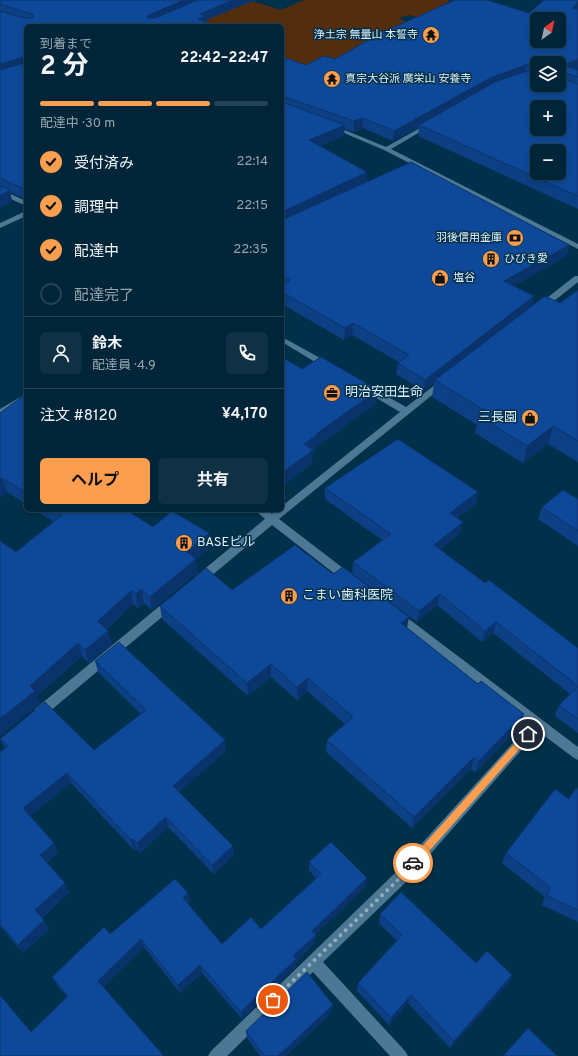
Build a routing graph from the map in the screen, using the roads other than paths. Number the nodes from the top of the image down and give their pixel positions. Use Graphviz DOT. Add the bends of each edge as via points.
graph roads {
  1 [pos="437,121"];
  2 [pos="326,125"];
  3 [pos="386,149"];
  4 [pos="0,191"];
  5 [pos="24,203"];
  6 [pos="24,213"];
  7 [pos="0,226"];
  8 [pos="578,247"];
  9 [pos="578,278"];
  10 [pos="535,311"];
  11 [pos="284,340"];
  12 [pos="337,371"];
  13 [pos="449,378"];
  14 [pos="358,383"];
  15 [pos="24,398"];
  16 [pos="406,411"];
  17 [pos="0,413"];
  18 [pos="284,509"];
  19 [pos="263,512"];
  20 [pos="281,512"];
  21 [pos="272,519"];
  22 [pos="354,583"];
  23 [pos="192,585"];
  24 [pos="180,596"];
  25 [pos="385,607"];
  26 [pos="33,718"];
  27 [pos="537,724"];
  28 [pos="578,754"];
  29 [pos="313,961"];
  30 [pos="216,1056"];
  31 [pos="400,1056"];
  1 -- 3 [label="street"];
  2 -- 3 [label="street"];
  3 -- 8 [label="street" via="413,166"];
  4 -- 5 [label="street"];
  6 -- 7 [label="street"];
  9 -- 10 [label="street"];
  11 -- 12 [label="street"];
  13 -- 16 [label="street"];
  14 -- 16 [label="street"];
  15 -- 17 [label="street"];
  16 -- 18 [label="street"];
  19 -- 21 [label="street"];
  20 -- 21 [label="street"];
  21 -- 22 [label="street"];
  21 -- 23 [label="street"];
  24 -- 26 [label="street"];
  25 -- 27 [label="street"];
  27 -- 28 [label="street"];
  27 -- 29 [label="street" via="400,878"];
  29 -- 30 [label="street"];
  29 -- 31 [label="street"];
}
